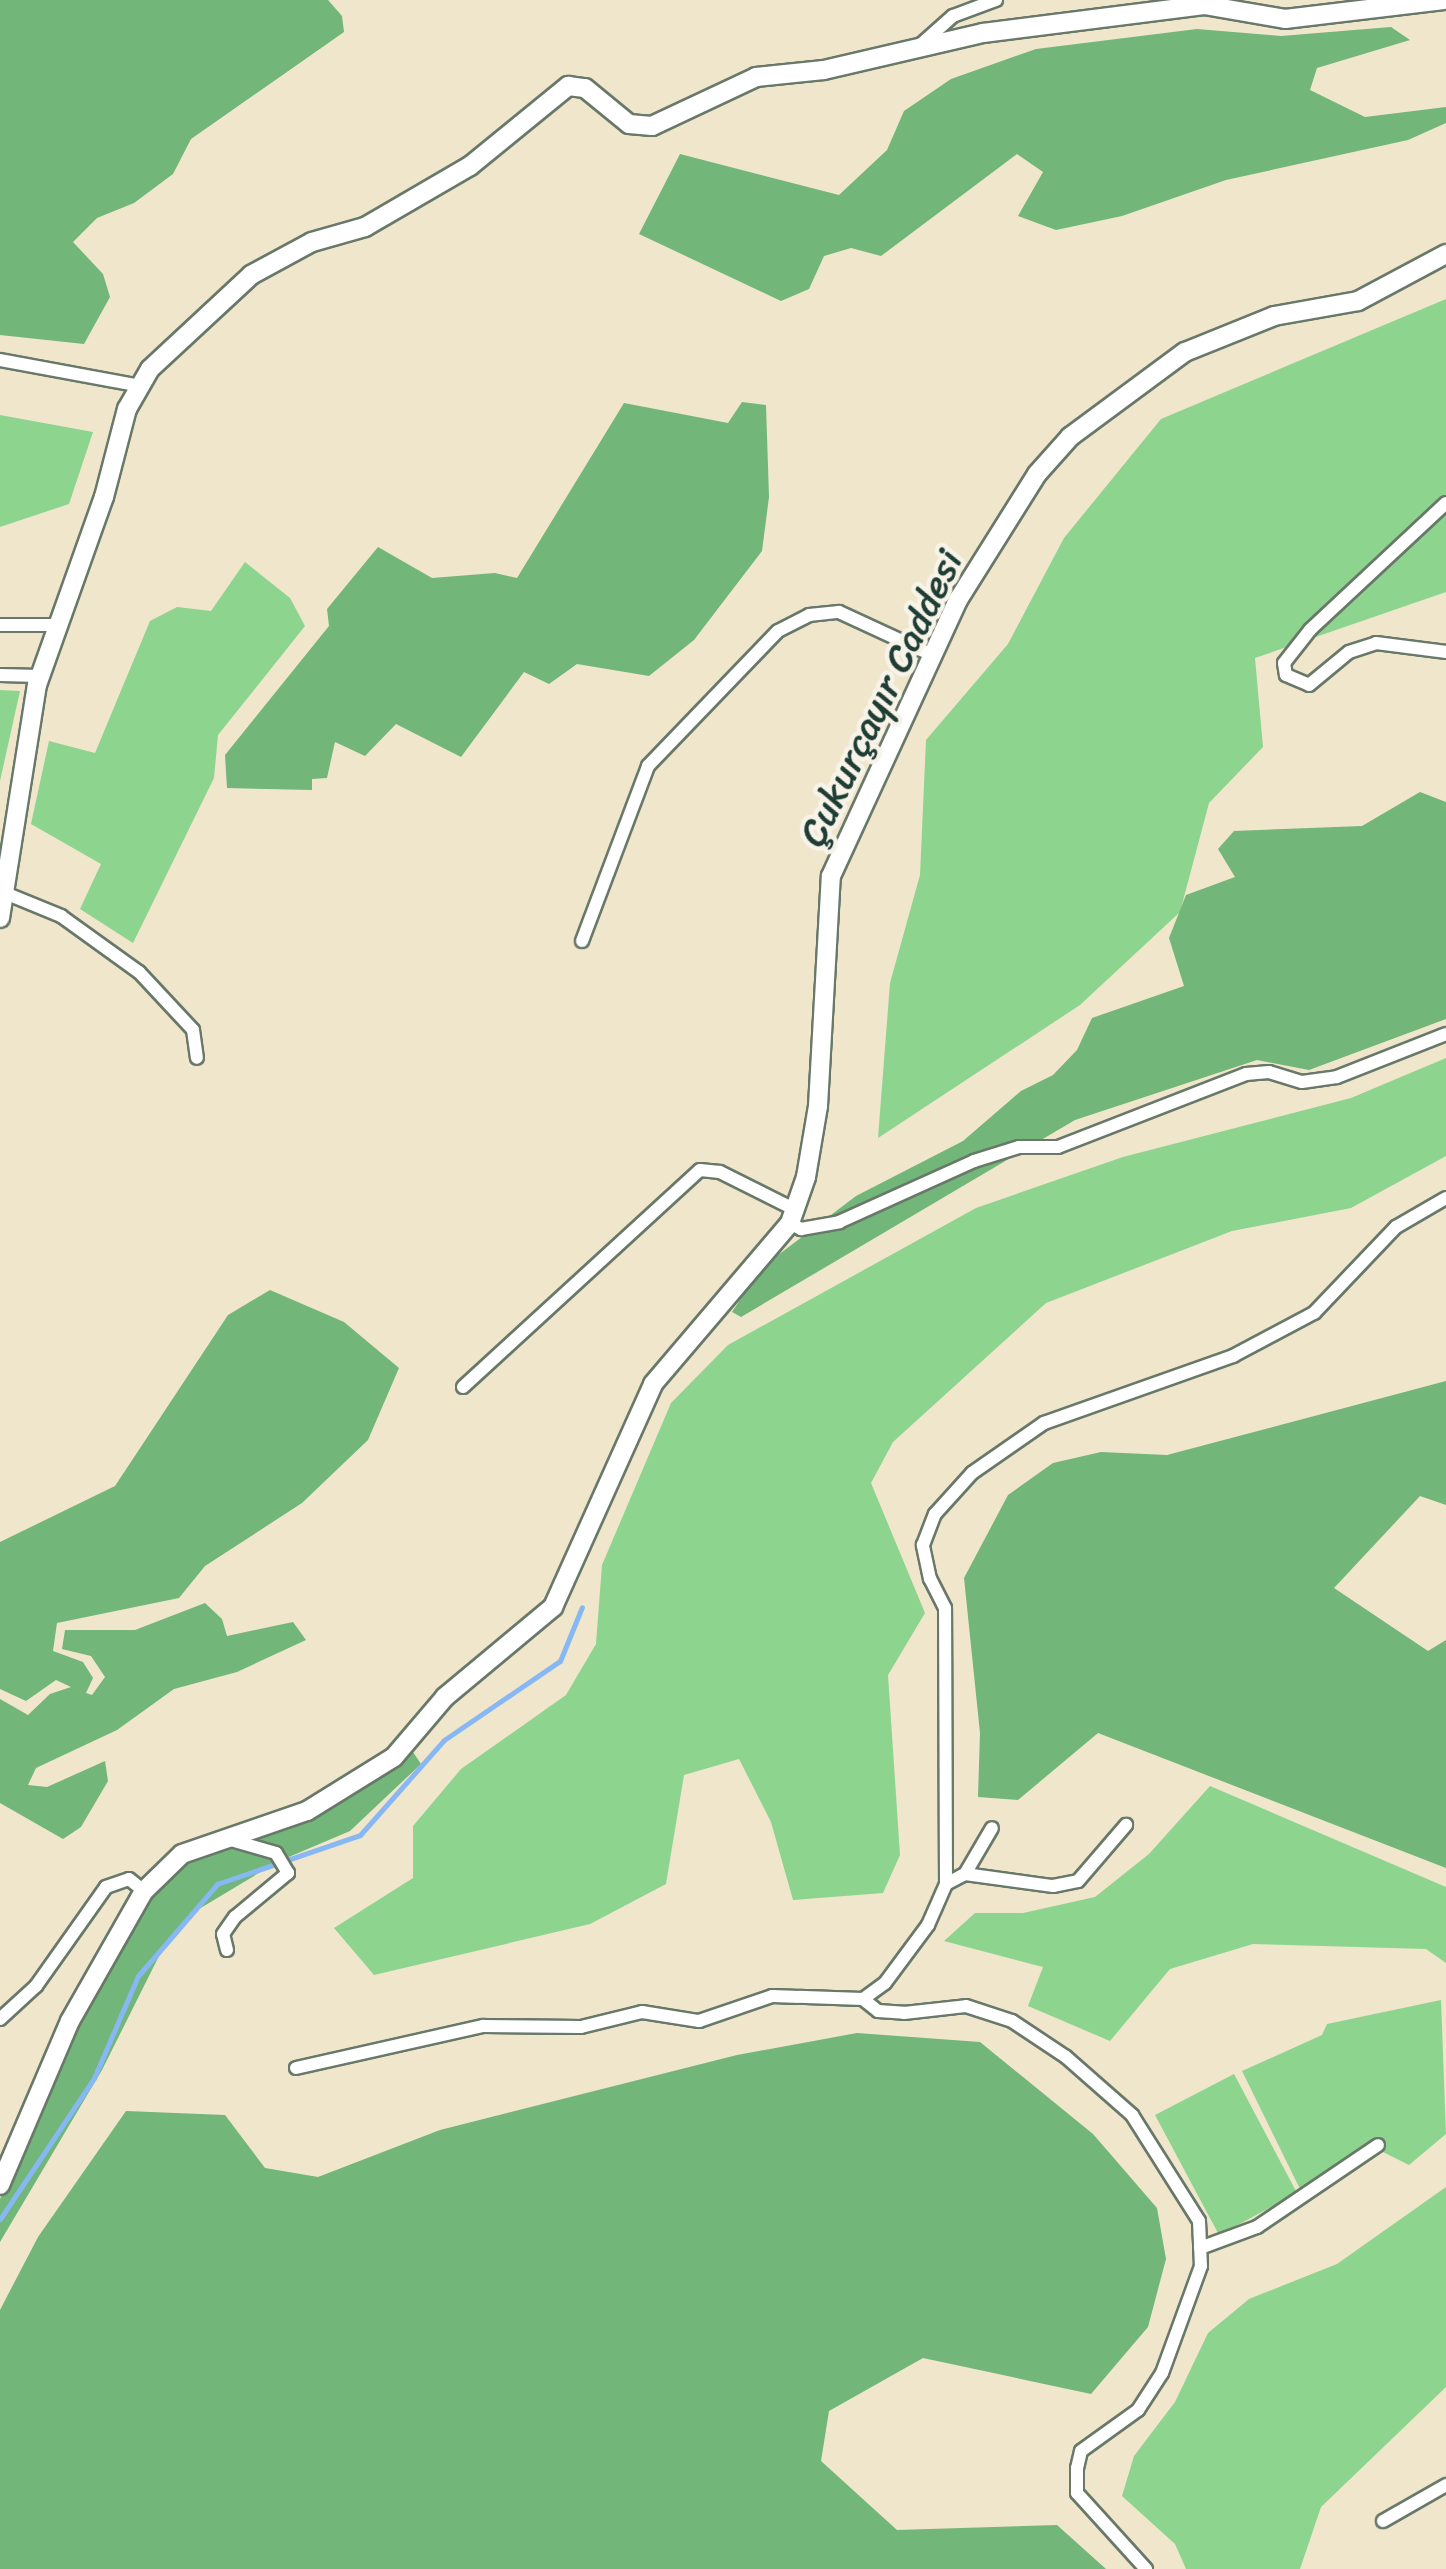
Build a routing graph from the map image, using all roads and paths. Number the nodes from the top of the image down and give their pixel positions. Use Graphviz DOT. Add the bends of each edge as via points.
graph roads {
  1 [pos="996,0"];
  2 [pos="1444,0"];
  3 [pos="916,48"];
  4 [pos="1446,254"];
  5 [pos="0,360"];
  6 [pos="140,386"];
  7 [pos="1446,504"];
  8 [pos="0,625"];
  9 [pos="58,625"];
  10 [pos="1446,652"];
  11 [pos="932,654"];
  12 [pos="0,675"];
  13 [pos="40,676"];
  14 [pos="5,893"];
  15 [pos="0,918"];
  16 [pos="582,941"];
  17 [pos="1446,1034"];
  18 [pos="196,1058"];
  19 [pos="1446,1198"];
  20 [pos="792,1216"];
  21 [pos="462,1387"];
  22 [pos="1126,1825"];
  23 [pos="992,1828"];
  24 [pos="231,1840"];
  25 [pos="965,1874"];
  26 [pos="946,1884"];
  27 [pos="144,1892"];
  28 [pos="227,1950"];
  29 [pos="862,1999"];
  30 [pos="0,2019"];
  31 [pos="296,2068"];
  32 [pos="1378,2146"];
  33 [pos="0,2185"];
  34 [pos="1200,2248"];
  35 [pos="1446,2484"];
  36 [pos="1382,2522"];
  37 [pos="1146,2569"];
  1 -- 3 [label="street" via="952,16"];
  2 -- 3 [label="street" via="1285,19 1204,5 982,33"];
  3 -- 6 [label="street" via="824,70 756,77 652,126 629,124 585,88 568,86 470,166 365,227 312,242 251,275"];
  4 -- 11 [label="street, Çukurçayır Caddesi" via="1358,301 1274,316 1216,336 1070,437 1008,517"];
  5 -- 6 [label="street"];
  6 -- 9 [label="street"];
  7 -- 10 [label="street" via="1310,630 1284,663 1286,675 1309,685 1349,652 1376,643"];
  8 -- 9 [label="street"];
  9 -- 13 [label="street"];
  11 -- 16 [label="street" via="839,612 809,615 778,632 648,766"];
  11 -- 20 [label="street, Çukurçayır Caddesi" via="859,827 831,876 818,1106"];
  12 -- 13 [label="street"];
  13 -- 14 [label="street"];
  14 -- 15 [label="street"];
  14 -- 18 [label="street" via="61,916 139,972 193,1030"];
  17 -- 20 [label="street" via="1337,1076 1302,1082 1269,1072 1246,1074 1058,1146 974,1161 839,1222 801,1229"];
  19 -- 26 [label="street" via="1396,1228 1314,1313 1232,1356 1044,1423 972,1473 935,1514 923,1545 945,1608"];
  20 -- 21 [label="street" via="720,1172 700,1170"];
  20 -- 24 [label="street, Çukurçayır Caddesi" via="653,1384 553,1607 444,1697 394,1757 307,1811"];
  22 -- 25 [label="street" via="1078,1882 1053,1886"];
  23 -- 25 [label="street"];
  24 -- 27 [label="street, Çukurçayır Caddesi" via="182,1854"];
  24 -- 28 [label="street" via="276,1853 288,1873 235,1916 223,1934"];
  25 -- 26 [label="street"];
  26 -- 29 [label="street" via="928,1925 885,1983"];
  27 -- 30 [label="street" via="128,1879 106,1886 36,1986"];
  27 -- 33 [label="street, Çukurçayır Caddesi" via="70,2022"];
  29 -- 31 [label="street" via="772,1996 699,2021 642,2012 581,2027 483,2026"];
  29 -- 34 [label="street" via="891,2012 966,2006 1012,2021 1066,2057 1132,2115 1199,2221"];
  32 -- 34 [label="street" via="1257,2227"];
  34 -- 37 [label="street" via="1201,2266 1162,2373 1138,2410 1081,2451 1077,2468 1077,2493"];
  35 -- 36 [label="street"];
}
